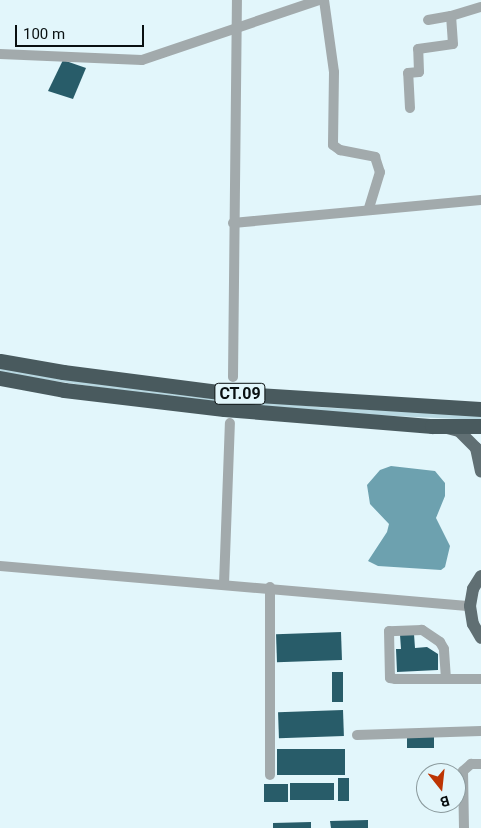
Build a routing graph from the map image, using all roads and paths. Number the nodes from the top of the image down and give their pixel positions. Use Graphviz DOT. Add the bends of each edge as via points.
graph roads {
  1 [pos="237,0"];
  2 [pos="319,0"];
  3 [pos="324,0"];
  4 [pos="481,7"];
  5 [pos="451,16"];
  6 [pos="428,20"];
  7 [pos="236,28"];
  8 [pos="0,54"];
  9 [pos="410,108"];
  10 [pos="481,200"];
  11 [pos="369,208"];
  12 [pos="234,223"];
  13 [pos="0,360"];
  14 [pos="233,377"];
  15 [pos="0,378"];
  16 [pos="481,409"];
  17 [pos="230,423"];
  18 [pos="432,426"];
  19 [pos="481,426"];
  20 [pos="481,471"];
  21 [pos="0,566"];
  22 [pos="481,576"];
  23 [pos="224,584"];
  24 [pos="270,587"];
  25 [pos="470,606"];
  26 [pos="481,638"];
  27 [pos="446,679"];
  28 [pos="481,679"];
  29 [pos="481,731"];
  30 [pos="357,735"];
  31 [pos="481,764"];
  32 [pos="270,775"];
  33 [pos="464,828"];
  1 -- 7 [label="street"];
  2 -- 7 [label="street"];
  3 -- 11 [label="street" via="334,72 333,145 340,150 375,157 380,172"];
  4 -- 5 [label="street"];
  5 -- 6 [label="street"];
  5 -- 9 [label="street" via="453,44 418,50 419,72 408,73"];
  7 -- 8 [label="street" via="142,60"];
  7 -- 12 [label="street"];
  10 -- 11 [label="street"];
  11 -- 12 [label="street"];
  12 -- 14 [label="street"];
  13 -- 16 [label="highway, CT.09" via="63,372 226,393"];
  15 -- 18 [label="highway, CT.09" via="64,390 224,409"];
  17 -- 23 [label="street"];
  18 -- 19 [label="highway, CT.09"];
  18 -- 20 [label="main road" via="459,431 469,439 476,448"];
  21 -- 23 [label="street"];
  22 -- 25 [label="main road" via="473,589"];
  23 -- 24 [label="street"];
  24 -- 25 [label="street"];
  24 -- 32 [label="street"];
  25 -- 26 [label="main road" via="473,624"];
  27 -- 27 [label="street" via="390,678 389,631 422,630 440,642 444,649"];
  27 -- 28 [label="street"];
  29 -- 30 [label="street"];
  31 -- 33 [label="street" via="471,764 463,770"];
}
